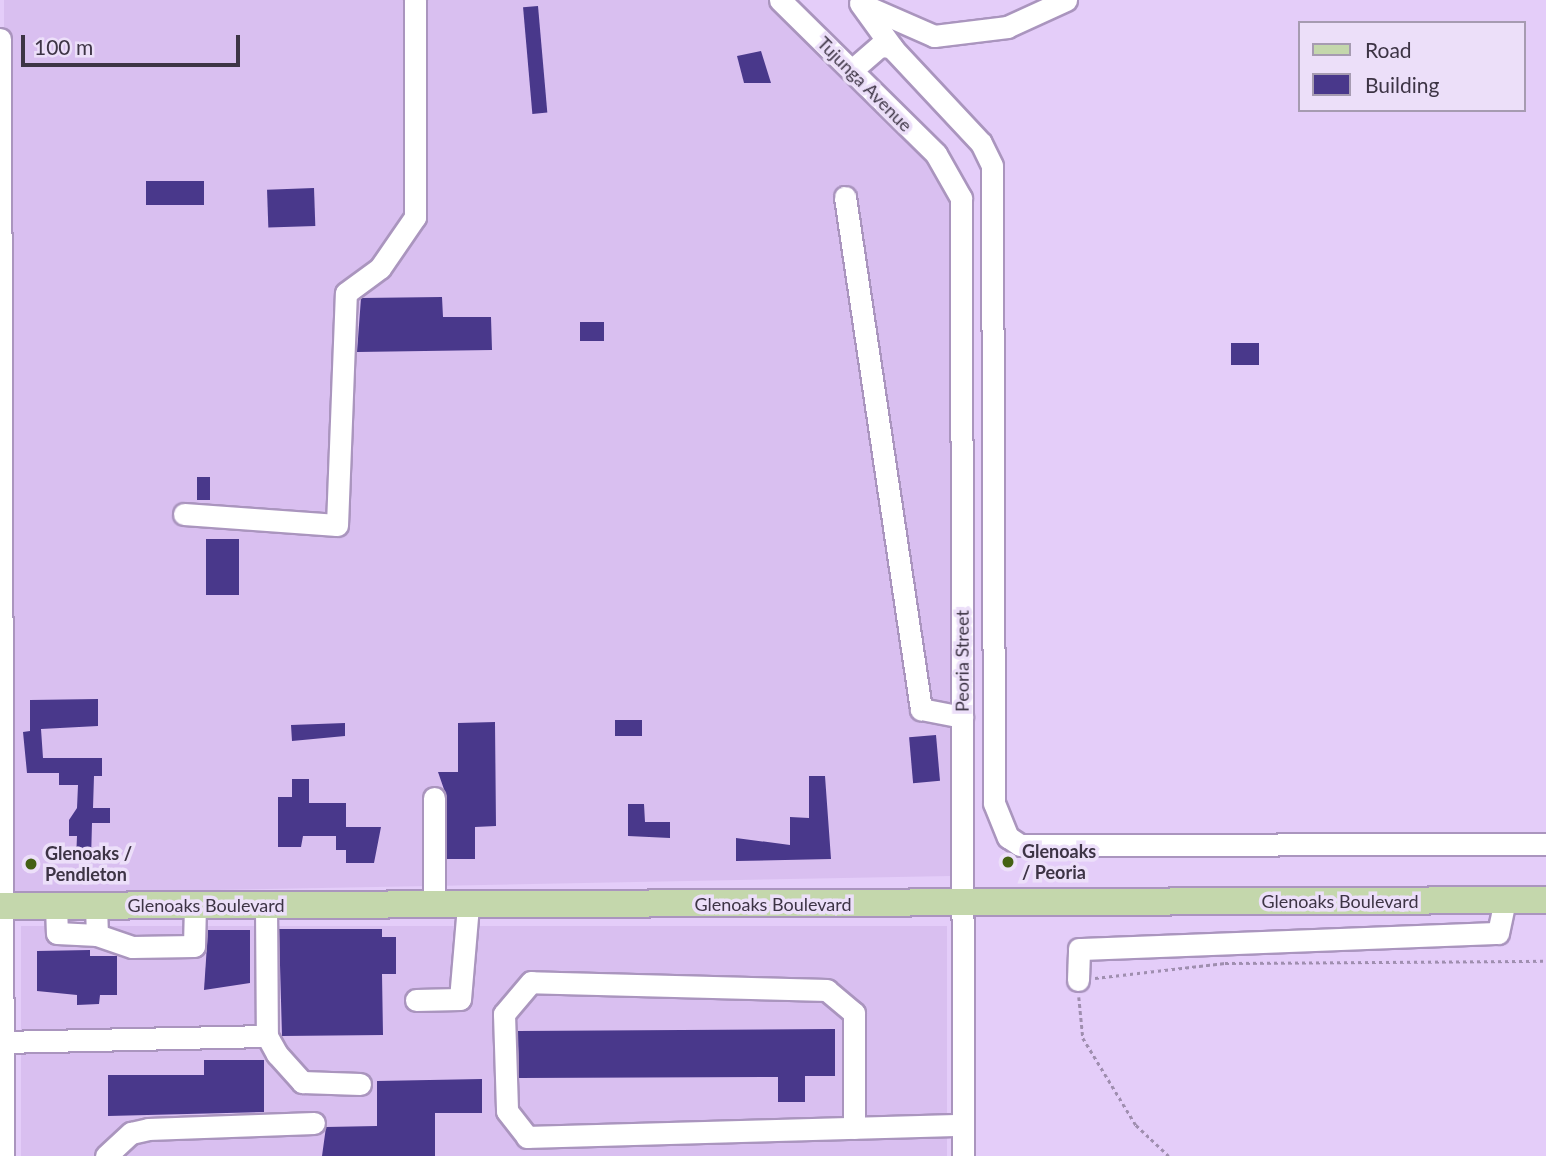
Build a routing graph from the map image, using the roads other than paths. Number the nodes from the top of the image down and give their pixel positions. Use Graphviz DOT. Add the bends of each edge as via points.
graph roads {
  1 [pos="415,0"];
  2 [pos="780,0"];
  3 [pos="1066,0"];
  4 [pos="858,1"];
  5 [pos="0,39"];
  6 [pos="892,47"];
  7 [pos="852,70"];
  8 [pos="948,169"];
  9 [pos="845,197"];
  10 [pos="1,214"];
  11 [pos="2,283"];
  12 [pos="2,471"];
  13 [pos="184,514"];
  14 [pos="962,717"];
  15 [pos="434,798"];
  16 [pos="1,802"];
  17 [pos="1546,844"];
  18 [pos="1506,900"];
  19 [pos="1546,900"];
  20 [pos="962,903"];
  21 [pos="195,905"];
  22 [pos="266,905"];
  23 [pos="433,905"];
  24 [pos="468,905"];
  25 [pos="1,906"];
  26 [pos="56,906"];
  27 [pos="96,906"];
  28 [pos="97,934"];
  29 [pos="1077,980"];
  30 [pos="415,1000"];
  31 [pos="267,1036"];
  32 [pos="2,1042"];
  33 [pos="1,1073"];
  34 [pos="360,1084"];
  35 [pos="314,1123"];
  36 [pos="963,1125"];
  37 [pos="854,1128"];
  38 [pos="2,1143"];
  39 [pos="106,1156"];
  40 [pos="963,1156"];
  1 -- 13 [label="street" via="415,217 380,268 346,293 337,525"];
  2 -- 7 [label="street, Tujunga Avenue"];
  3 -- 4 [label="street" via="1007,27 934,36"];
  4 -- 6 [label="street"];
  5 -- 10 [label="street"];
  6 -- 7 [label="street" via="880,46"];
  6 -- 17 [label="street" via="981,143 992,166 994,803 1009,837 1020,845"];
  7 -- 8 [label="street, Tujunga Avenue"];
  8 -- 14 [label="street, Peoria Street" via="961,198"];
  9 -- 14 [label="street" via="921,709"];
  10 -- 11 [label="street"];
  11 -- 12 [label="street"];
  12 -- 16 [label="street"];
  14 -- 20 [label="street, Peoria Street"];
  15 -- 23 [label="street"];
  16 -- 25 [label="street"];
  18 -- 19 [label="main road, Glenoaks Boulevard"];
  18 -- 20 [label="main road, Glenoaks Boulevard"];
  18 -- 29 [label="street" via="1498,933 1079,949"];
  20 -- 24 [label="main road, Glenoaks Boulevard"];
  20 -- 36 [label="street, Peoria Street"];
  21 -- 22 [label="main road, Glenoaks Boulevard"];
  21 -- 27 [label="main road, Glenoaks Boulevard"];
  21 -- 28 [label="street" via="194,946 132,947"];
  22 -- 23 [label="main road, Glenoaks Boulevard"];
  22 -- 31 [label="street"];
  23 -- 24 [label="main road, Glenoaks Boulevard"];
  24 -- 30 [label="street" via="460,999"];
  25 -- 26 [label="main road, Glenoaks Boulevard"];
  25 -- 32 [label="street"];
  26 -- 27 [label="main road, Glenoaks Boulevard"];
  26 -- 28 [label="street" via="57,933"];
  27 -- 28 [label="street"];
  31 -- 32 [label="street"];
  31 -- 34 [label="street" via="288,1074 302,1082"];
  32 -- 33 [label="street"];
  33 -- 38 [label="street"];
  35 -- 39 [label="street" via="148,1129 131,1133"];
  36 -- 37 [label="street"];
  36 -- 40 [label="street, Peoria Street"];
  37 -- 37 [label="street" via="854,1013 827,990 531,982 504,1014 506,1111 527,1137"];
}
